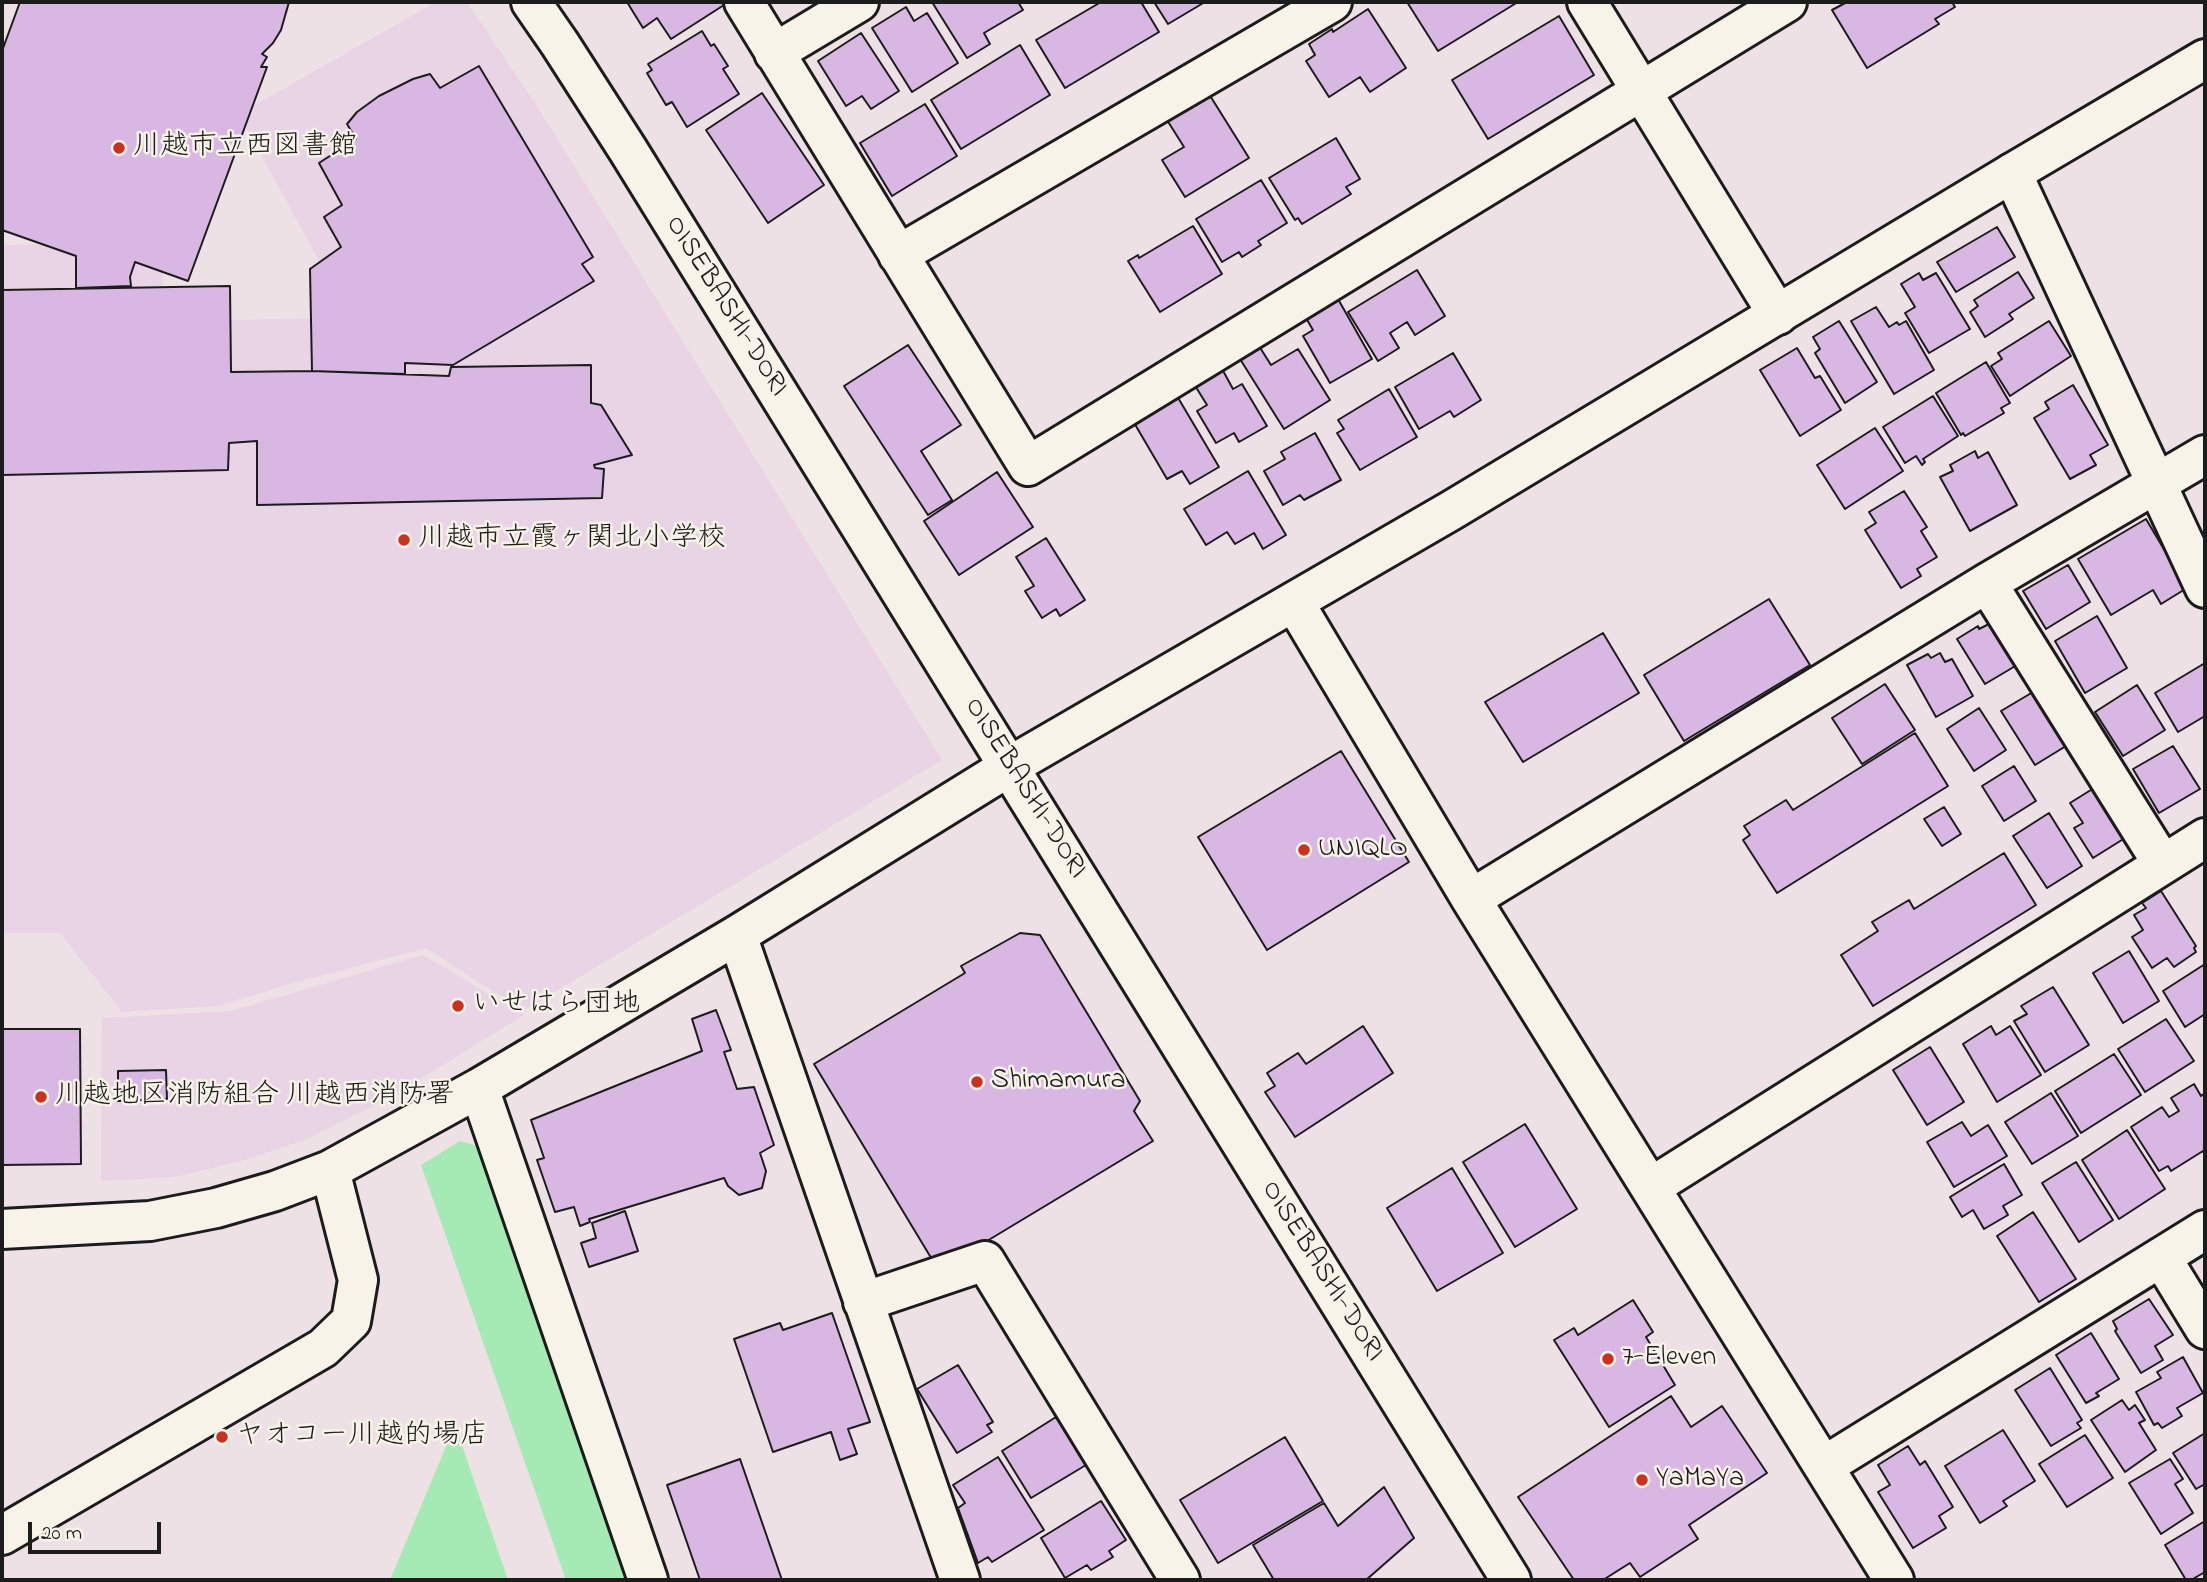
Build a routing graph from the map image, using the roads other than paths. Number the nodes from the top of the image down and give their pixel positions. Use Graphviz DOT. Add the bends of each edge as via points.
graph roads {
  1 [pos="531,2"];
  2 [pos="744,2"];
  3 [pos="859,2"];
  4 [pos="1332,2"];
  5 [pos="1587,2"];
  6 [pos="1787,2"];
  7 [pos="774,53"];
  8 [pos="2205,59"];
  9 [pos="1640,90"];
  10 [pos="2011,173"];
  11 [pos="898,255"];
  12 [pos="1778,314"];
  13 [pos="2205,455"];
  14 [pos="2155,484"];
  15 [pos="1987,583"];
  16 [pos="2205,588"];
  17 [pos="1294,602"];
  18 [pos="1010,766"];
  19 [pos="2205,838"];
  20 [pos="2162,863"];
  21 [pos="1471,899"];
  22 [pos="737,934"];
  23 [pos="480,1088"];
  24 [pos="330,1170"];
  25 [pos="1651,1187"];
  26 [pos="2,1229"];
  27 [pos="2205,1230"];
  28 [pos="2161,1257"];
  29 [pos="863,1302"];
  30 [pos="2205,1329"];
  31 [pos="1824,1466"];
  32 [pos="2,1535"];
  33 [pos="957,1579"];
  34 [pos="648,1580"];
  35 [pos="1180,1580"];
  36 [pos="1511,1580"];
  37 [pos="1894,1580"];
  1 -- 18 [label="street, OISEBASHI-DORI" via="628,150"];
  2 -- 7 [label="street"];
  3 -- 7 [label="street"];
  4 -- 11 [label="street"];
  5 -- 9 [label="street"];
  6 -- 9 [label="street"];
  7 -- 11 [label="street"];
  8 -- 10 [label="street"];
  9 -- 11 [label="street" via="1028,466"];
  9 -- 12 [label="street"];
  10 -- 12 [label="street"];
  10 -- 14 [label="street"];
  12 -- 17 [label="street"];
  13 -- 14 [label="street"];
  14 -- 15 [label="street"];
  14 -- 16 [label="street"];
  15 -- 20 [label="street"];
  15 -- 21 [label="street"];
  17 -- 18 [label="street"];
  17 -- 21 [label="street"];
  18 -- 22 [label="street"];
  18 -- 36 [label="street, OISEBASHI-DORI"];
  19 -- 20 [label="street"];
  20 -- 25 [label="street"];
  21 -- 25 [label="street"];
  22 -- 23 [label="street"];
  22 -- 29 [label="street"];
  23 -- 24 [label="street"];
  23 -- 34 [label="street"];
  24 -- 26 [label="street" via="216,1208 150,1221"];
  24 -- 32 [label="street" via="358,1280 351,1321 323,1348"];
  25 -- 31 [label="street"];
  27 -- 28 [label="street"];
  28 -- 30 [label="street"];
  28 -- 31 [label="street"];
  29 -- 33 [label="street"];
  29 -- 35 [label="street" via="985,1261"];
  31 -- 37 [label="street"];
}
